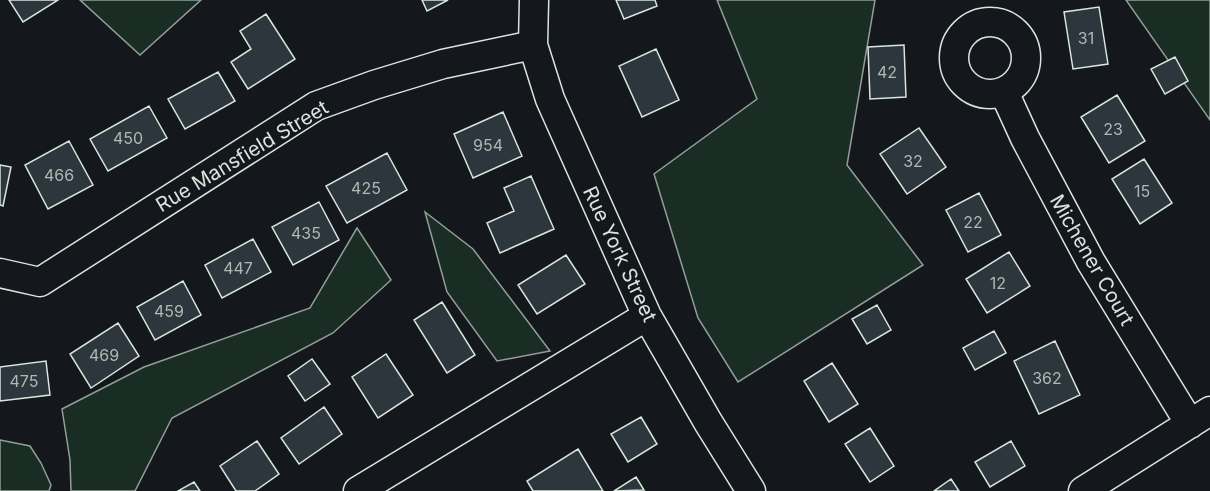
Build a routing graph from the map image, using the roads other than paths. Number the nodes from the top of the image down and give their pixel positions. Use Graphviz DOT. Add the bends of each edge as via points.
graph roads {
  1 [pos="534,0"];
  2 [pos="533,45"];
  3 [pos="1004,92"];
  4 [pos="0,273"];
  5 [pos="647,316"];
  6 [pos="1200,417"];
  7 [pos="358,491"];
  8 [pos="751,491"];
  9 [pos="1083,491"];
  1 -- 2 [label="street, Rue York Street"];
  2 -- 4 [label="street, Rue Mansfield Street" via="443,64 316,106 40,282"];
  2 -- 5 [label="street, Rue York Street" via="550,99"];
  3 -- 6 [label="street, Michener Court" via="1024,138 1091,262"];
  5 -- 7 [label="street"];
  5 -- 8 [label="street, Rue York Street"];
  6 -- 9 [label="street"];
}
